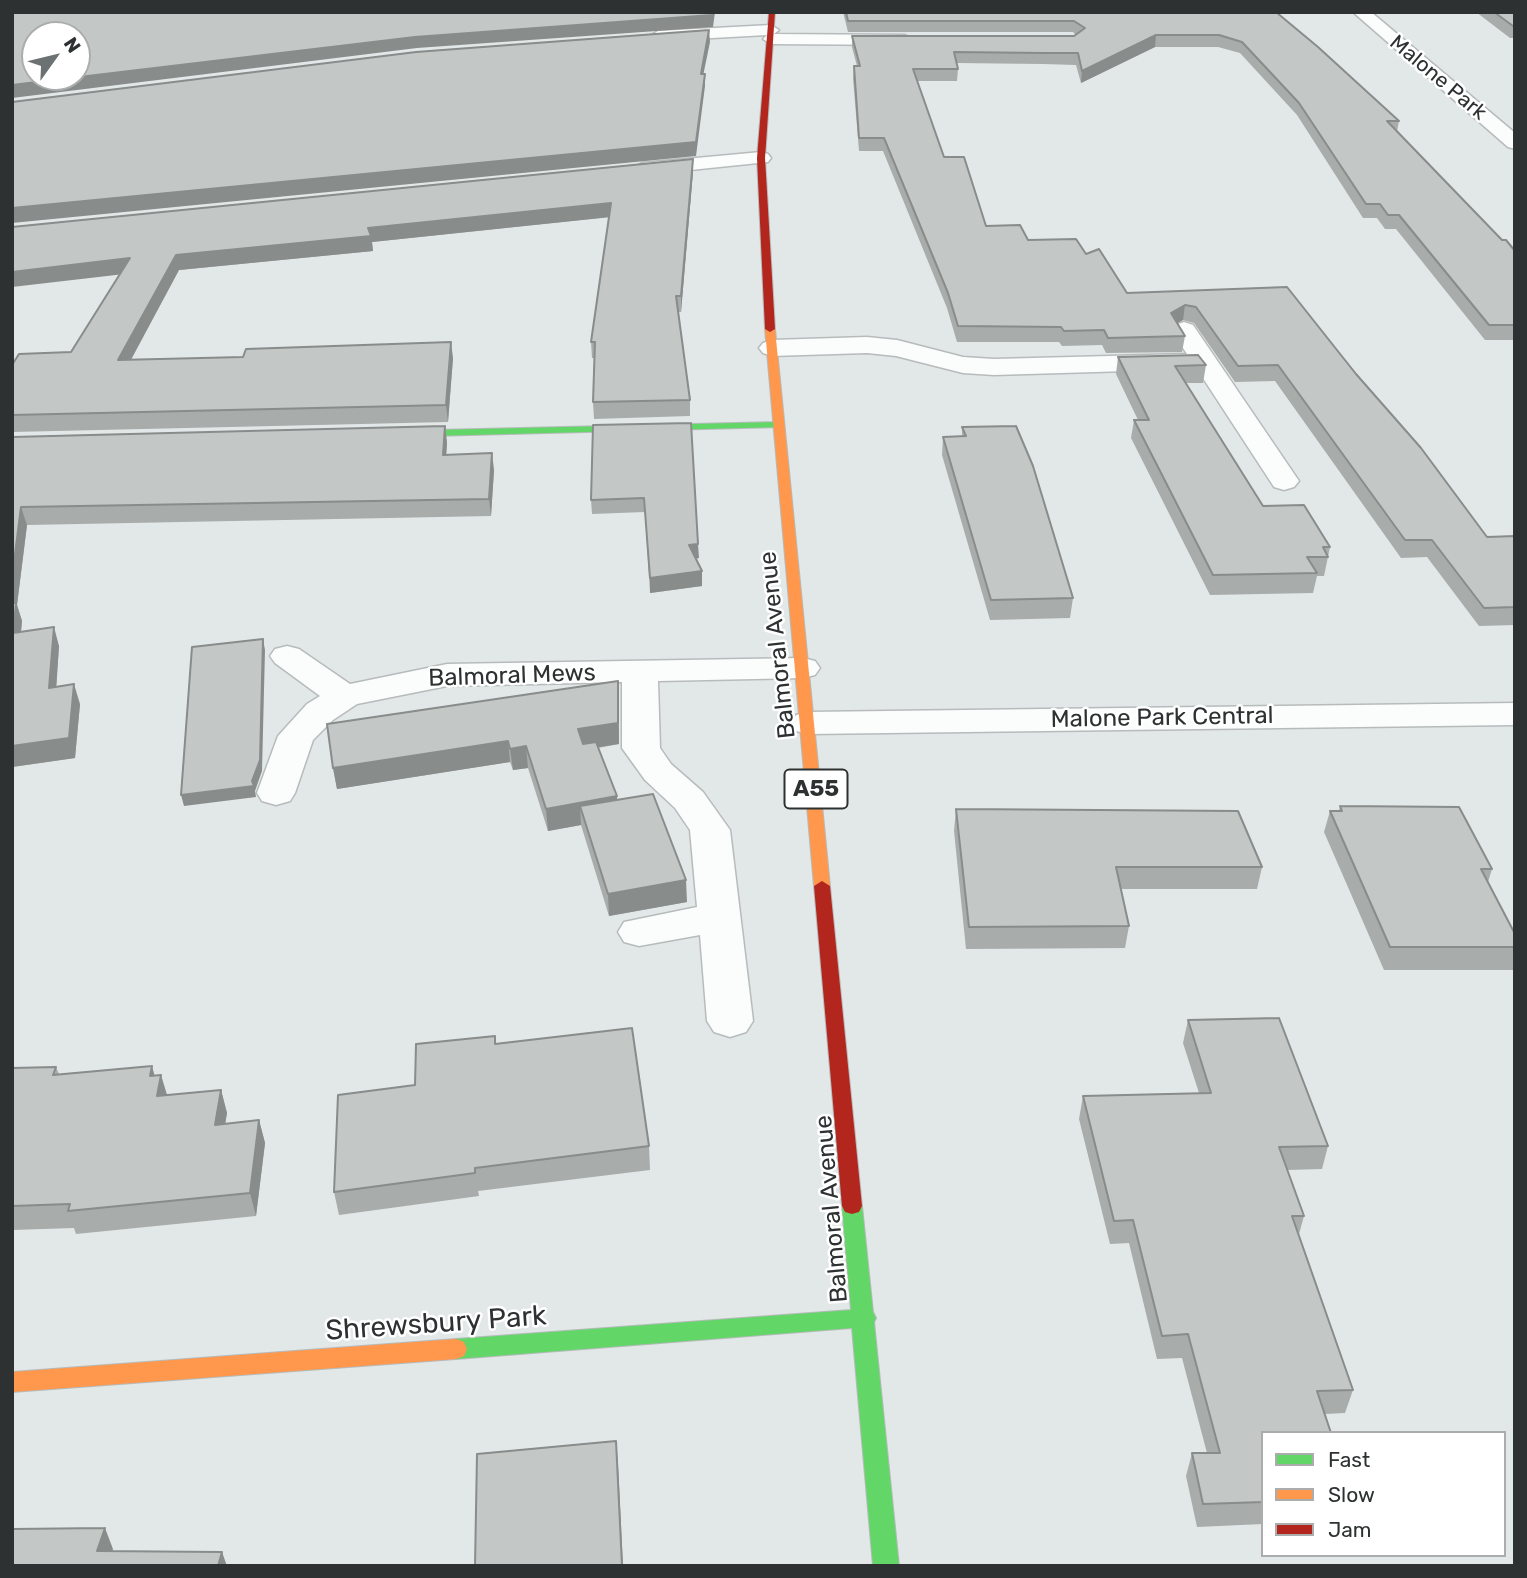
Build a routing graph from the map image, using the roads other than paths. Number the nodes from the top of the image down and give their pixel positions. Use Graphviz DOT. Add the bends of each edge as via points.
graph roads {
  1 [pos="1361,12"];
  2 [pos="771,27"];
  3 [pos="638,38"];
  4 [pos="922,40"];
  5 [pos="1515,143"];
  6 [pos="761,158"];
  7 [pos="621,171"];
  8 [pos="1184,330"];
  9 [pos="772,348"];
  10 [pos="1205,360"];
  11 [pos="778,425"];
  12 [pos="375,435"];
  13 [pos="1284,481"];
  14 [pos="287,656"];
  15 [pos="803,668"];
  16 [pos="640,672"];
  17 [pos="344,696"];
  18 [pos="1515,714"];
  19 [pos="809,723"];
  20 [pos="276,793"];
  21 [pos="720,917"];
  22 [pos="639,932"];
  23 [pos="730,1021"];
  24 [pos="864,1318"];
  25 [pos="12,1382"];
  26 [pos="886,1566"];
  1 -- 5 [label="street, Malone Park"];
  2 -- 3 [label="street"];
  2 -- 4 [label="street"];
  2 -- 6 [label="main road, Balmoral Avenue / A55"];
  6 -- 7 [label="street"];
  6 -- 9 [label="main road, Balmoral Avenue / A55"];
  8 -- 10 [label="street"];
  9 -- 10 [label="street" via="867,345 994,367"];
  9 -- 11 [label="main road, Balmoral Avenue / A55"];
  10 -- 13 [label="street"];
  11 -- 12 [label="main road"];
  11 -- 15 [label="main road, Balmoral Avenue / A55"];
  14 -- 17 [label="street"];
  15 -- 16 [label="street, Balmoral Mews"];
  15 -- 19 [label="main road, Balmoral Avenue / A55"];
  16 -- 17 [label="street, Balmoral Mews" via="447,675"];
  16 -- 21 [label="street" via="640,748 658,772 690,800 710,830"];
  17 -- 20 [label="street, Balmoral Mews" via="296,736"];
  18 -- 19 [label="street, Malone Park Central"];
  19 -- 24 [label="main road, Balmoral Avenue / A55"];
  21 -- 22 [label="street"];
  21 -- 23 [label="street"];
  24 -- 25 [label="main road, Shrewsbury Park"];
  24 -- 26 [label="main road, Balmoral Avenue / A55"];
}
